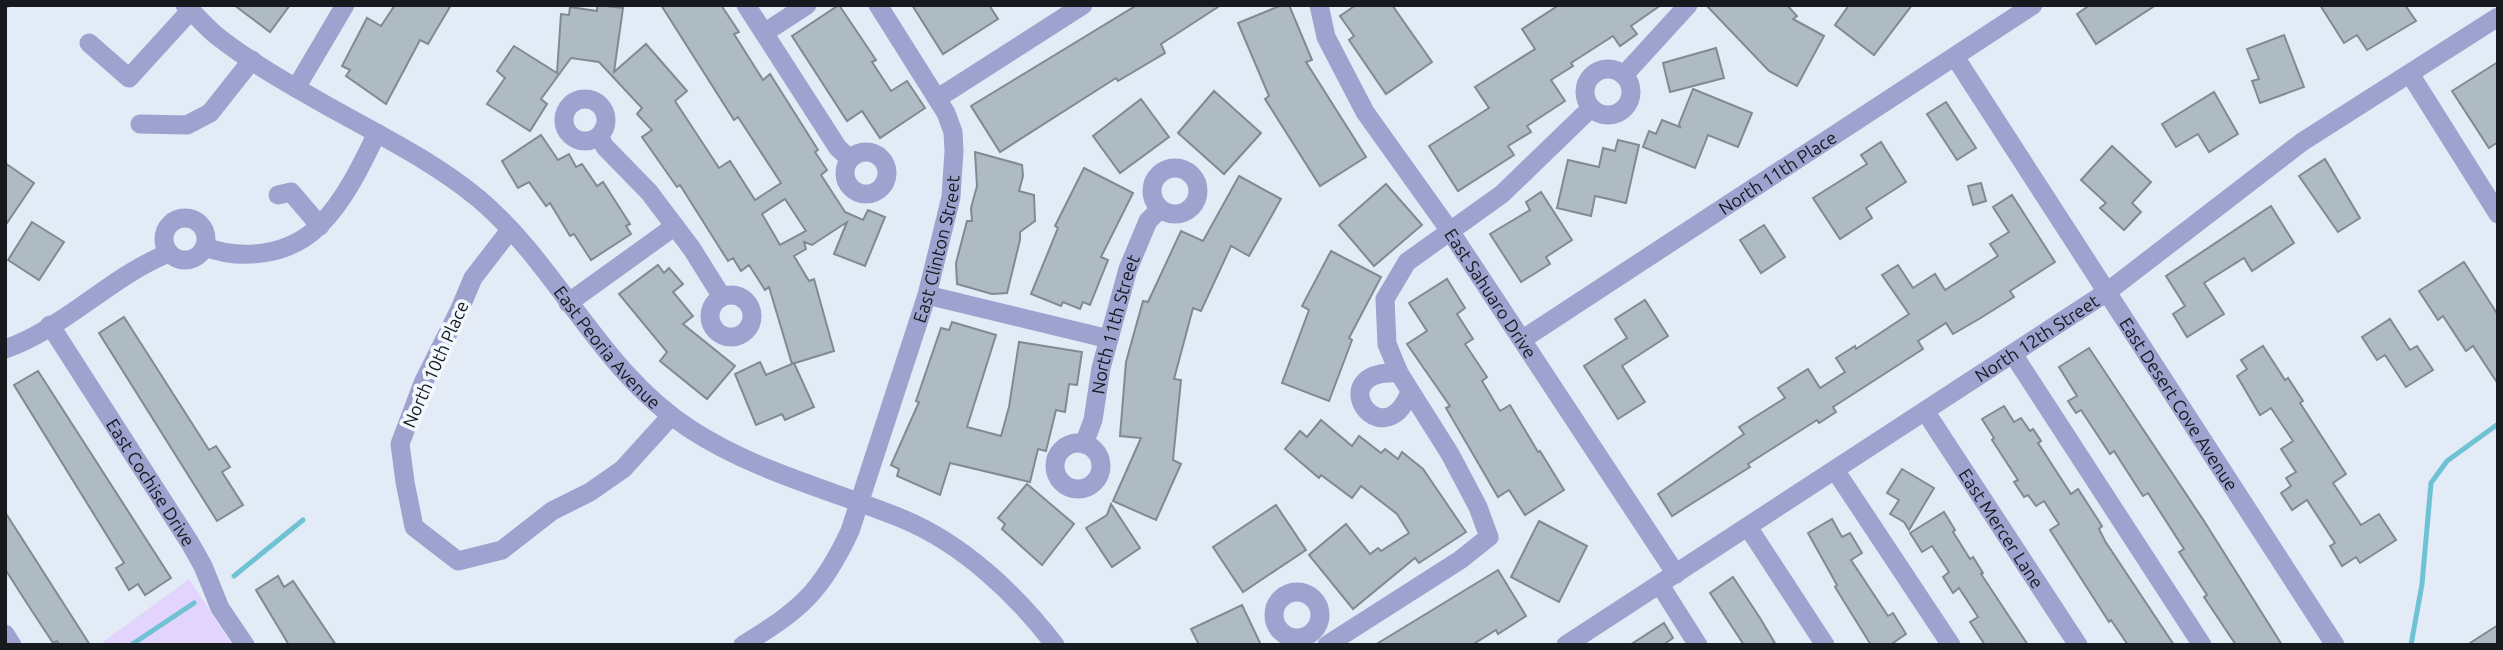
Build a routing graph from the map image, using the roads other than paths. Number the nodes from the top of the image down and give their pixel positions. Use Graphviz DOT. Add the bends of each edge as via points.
graph roads {
  1 [pos="345,5"];
  2 [pos="746,5"];
  3 [pos="807,5"];
  4 [pos="878,5"];
  5 [pos="1083,5"];
  6 [pos="1319,5"];
  7 [pos="1688,5"];
  8 [pos="2033,5"];
  9 [pos="188,8"];
  10 [pos="2498,18"];
  11 [pos="764,33"];
  12 [pos="89,43"];
  13 [pos="1955,57"];
  14 [pos="252,60"];
  15 [pos="2410,74"];
  16 [pos="1624,75"];
  17 [pos="296,88"];
  18 [pos="938,98"];
  19 [pos="1591,108"];
  20 [pos="140,124"];
  21 [pos="377,133"];
  22 [pos="599,136"];
  23 [pos="850,159"];
  24 [pos="290,190"];
  25 [pos="1160,209"];
  26 [pos="2498,214"];
  27 [pos="320,226"];
  28 [pos="675,226"];
  29 [pos="510,230"];
  30 [pos="1451,231"];
  31 [pos="205,247"];
  32 [pos="169,253"];
  33 [pos="2108,292"];
  34 [pos="927,295"];
  35 [pos="722,297"];
  36 [pos="568,303"];
  37 [pos="50,326"];
  38 [pos="1110,339"];
  39 [pos="1523,339"];
  40 [pos="5,349"];
  41 [pos="2013,354"];
  42 [pos="1399,373"];
  43 [pos="1410,391"];
  44 [pos="1925,411"];
  45 [pos="671,416"];
  46 [pos="1084,444"];
  47 [pos="1835,470"];
  48 [pos="858,503"];
  49 [pos="1748,527"];
  50 [pos="1668,579"];
  51 [pos="5,634"];
  52 [pos="1570,644"];
  53 [pos="12,645"];
  54 [pos="245,645"];
  55 [pos="743,645"];
  56 [pos="1055,645"];
  57 [pos="1327,645"];
  58 [pos="1698,645"];
  59 [pos="1825,645"];
  60 [pos="1951,645"];
  61 [pos="2078,645"];
  62 [pos="2202,645"];
  63 [pos="2335,645"];
  1 -- 17 [label="street"];
  2 -- 11 [label="street"];
  3 -- 11 [label="street"];
  4 -- 18 [label="street, East Clinton Street"];
  5 -- 18 [label="street"];
  6 -- 30 [label="street, East Sahuaro Drive" via="1326,37 1365,112"];
  7 -- 16 [label="street"];
  8 -- 13 [label="street, North 11th Place"];
  9 -- 12 [label="street" via="130,78"];
  9 -- 14 [label="street, East Peoria Avenue"];
  10 -- 15 [label="street, North 12th Street"];
  11 -- 23 [label="street" via="838,148"];
  13 -- 33 [label="street, East Desert Cove Avenue"];
  13 -- 39 [label="street, North 11th Place"];
  14 -- 17 [label="street, East Peoria Avenue"];
  14 -- 20 [label="street" via="210,113 187,125"];
  15 -- 26 [label="street"];
  15 -- 33 [label="street, North 12th Street" via="2301,142"];
  16 -- 19 [label="street" via="1630,95 1624,108 1604,114"];
  16 -- 19 [label="street" via="1611,69 1591,75 1585,88"];
  17 -- 21 [label="street, East Peoria Avenue"];
  18 -- 34 [label="street, East Clinton Street" via="953,132 953,176"];
  19 -- 30 [label="street" via="1502,194"];
  21 -- 27 [label="street" via="345,192"];
  21 -- 29 [label="street, East Peoria Avenue" via="481,201"];
  22 -- 28 [label="street"];
  24 -- 27 [label="street"];
  25 -- 38 [label="street, North 11th Street" via="1148,221 1128,269"];
  27 -- 31 [label="street" via="269,252 222,253"];
  28 -- 35 [label="street"];
  28 -- 36 [label="street"];
  29 -- 36 [label="street, East Peoria Avenue"];
  29 -- 45 [label="street, North 10th Place" via="473,278 423,383 400,444 414,527 458,561 502,550 552,511 623,469"];
  30 -- 39 [label="street, East Sahuaro Drive"];
  30 -- 42 [label="street" via="1407,262 1385,299 1387,344"];
  31 -- 32 [label="street" via="189,260"];
  31 -- 32 [label="street" via="203,229 194,220 182,219 171,224 165,235"];
  32 -- 37 [label="street"];
  33 -- 41 [label="street, North 12th Street"];
  33 -- 63 [label="street, East Desert Cove Avenue"];
  34 -- 38 [label="street"];
  34 -- 48 [label="street, East Clinton Street"];
  36 -- 45 [label="street, East Peoria Avenue" via="613,360"];
  37 -- 40 [label="street"];
  37 -- 54 [label="street, East Cochise Drive" via="190,543"];
  38 -- 46 [label="street, North 11th Street"];
  39 -- 50 [label="street, East Sahuaro Drive"];
  41 -- 44 [label="street, North 12th Street"];
  41 -- 62 [label="street"];
  42 -- 43 [label="street"];
  42 -- 43 [label="street" via="1381,372 1368,378 1360,395 1364,408 1380,418 1394,415"];
  43 -- 57 [label="street" via="1450,454 1489,537"];
  44 -- 47 [label="street, North 12th Street"];
  44 -- 61 [label="street, East Mercer Lane"];
  45 -- 48 [label="street, East Peoria Avenue" via="743,459"];
  47 -- 49 [label="street, North 12th Street"];
  47 -- 60 [label="street"];
  48 -- 55 [label="street, East Clinton Street" via="850,531 818,587 785,619"];
  48 -- 56 [label="street, East Peoria Avenue" via="906,520 962,554 1009,592"];
  49 -- 50 [label="street, North 12th Street"];
  49 -- 59 [label="street"];
  50 -- 52 [label="street, North 12th Street"];
  50 -- 58 [label="street, East Sahuaro Drive"];
  51 -- 53 [label="street"];
}
